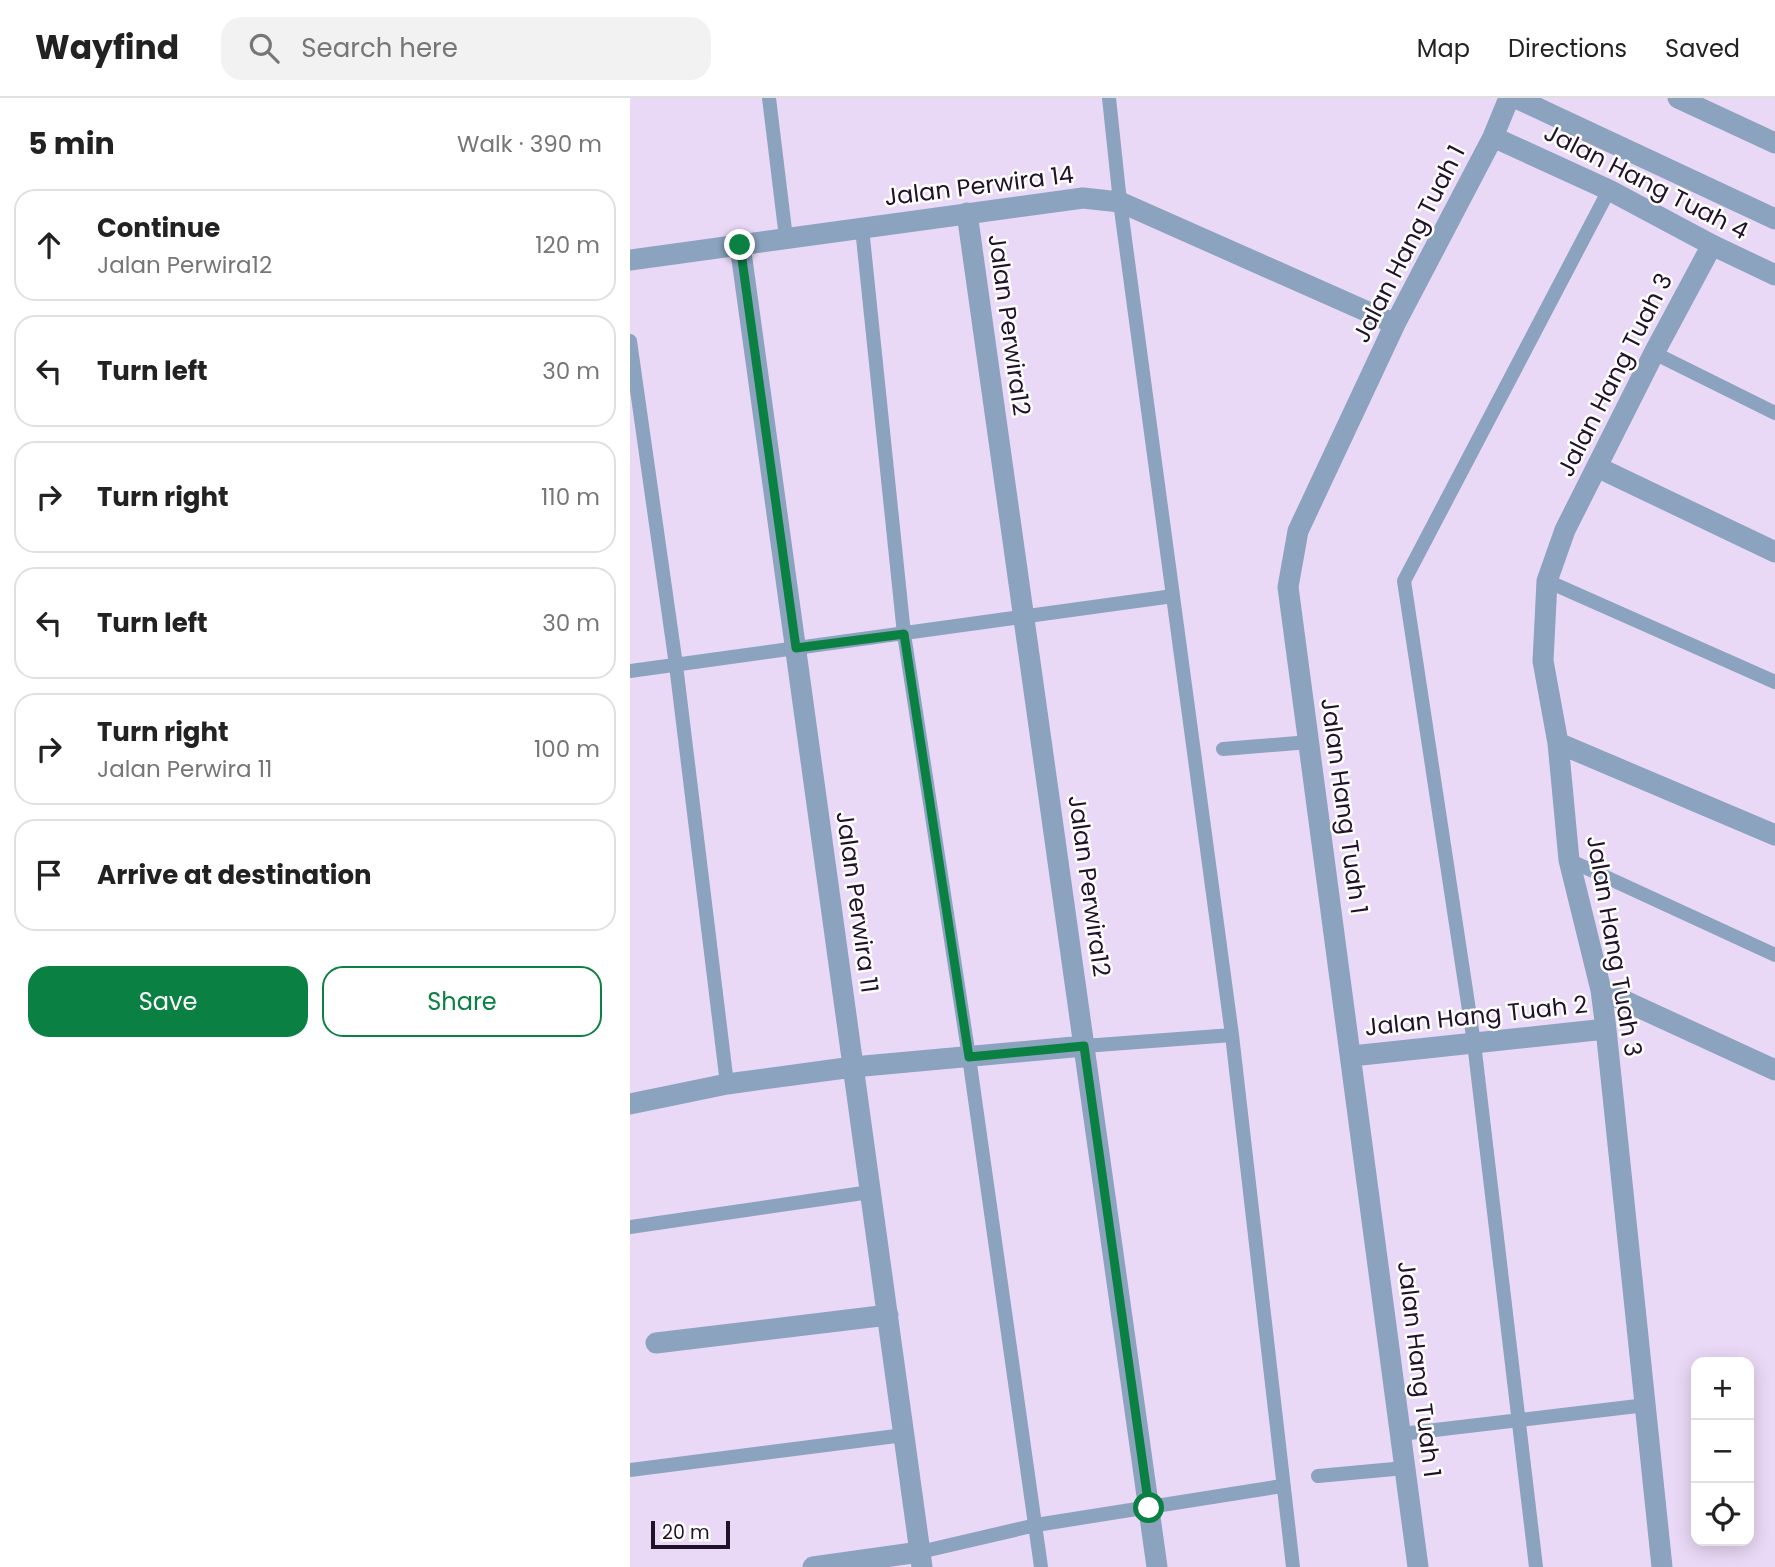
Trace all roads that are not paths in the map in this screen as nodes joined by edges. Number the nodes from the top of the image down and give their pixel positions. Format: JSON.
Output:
{"nodes":[{"id":1,"x":769,"y":98,"type":"edge"},
{"id":2,"x":1109,"y":98,"type":"edge"},
{"id":3,"x":1509,"y":98,"type":"edge"},
{"id":4,"x":1516,"y":98,"type":"edge"},
{"id":5,"x":1678,"y":98,"type":"edge"},
{"id":6,"x":1493,"y":137,"type":"junction"},
{"id":7,"x":1775,"y":142,"type":"edge"},
{"id":8,"x":1609,"y":190,"type":"junction"},
{"id":9,"x":1120,"y":202,"type":"junction"},
{"id":10,"x":967,"y":213,"type":"junction"},
{"id":11,"x":1775,"y":219,"type":"edge"},
{"id":12,"x":862,"y":228,"type":"junction"},
{"id":13,"x":786,"y":238,"type":"junction"},
{"id":14,"x":740,"y":245,"type":"junction"},
{"id":15,"x":1712,"y":246,"type":"junction"},
{"id":16,"x":630,"y":260,"type":"edge"},
{"id":17,"x":1775,"y":275,"type":"edge"},
{"id":18,"x":1395,"y":324,"type":"junction"},
{"id":19,"x":630,"y":341,"type":"edge"},
{"id":20,"x":1654,"y":353,"type":"junction"},
{"id":21,"x":1775,"y":413,"type":"edge"},
{"id":22,"x":1597,"y":467,"type":"junction"},
{"id":23,"x":1775,"y":552,"type":"edge"},
{"id":24,"x":1547,"y":581,"type":"junction"},
{"id":25,"x":1173,"y":596,"type":"junction"},
{"id":26,"x":1024,"y":617,"type":"junction"},
{"id":27,"x":904,"y":634,"type":"junction"},
{"id":28,"x":796,"y":648,"type":"junction"},
{"id":29,"x":676,"y":664,"type":"junction"},
{"id":30,"x":630,"y":671,"type":"edge"},
{"id":31,"x":1775,"y":682,"type":"edge"},
{"id":32,"x":1309,"y":742,"type":"junction"},
{"id":33,"x":1558,"y":743,"type":"junction"},
{"id":34,"x":1223,"y":749,"type":"dead end"},
{"id":35,"x":1775,"y":835,"type":"edge"},
{"id":36,"x":1569,"y":860,"type":"junction"},
{"id":37,"x":1775,"y":955,"type":"edge"},
{"id":38,"x":1601,"y":990,"type":"junction"},
{"id":39,"x":1606,"y":1029,"type":"junction"},
{"id":40,"x":1232,"y":1035,"type":"junction"},
{"id":41,"x":1474,"y":1043,"type":"junction"},
{"id":42,"x":1084,"y":1046,"type":"junction"},
{"id":43,"x":1352,"y":1056,"type":"junction"},
{"id":44,"x":969,"y":1057,"type":"junction"},
{"id":45,"x":853,"y":1067,"type":"junction"},
{"id":46,"x":1775,"y":1070,"type":"edge"},
{"id":47,"x":727,"y":1084,"type":"junction"},
{"id":48,"x":630,"y":1104,"type":"edge"},
{"id":49,"x":870,"y":1192,"type":"junction"},
{"id":50,"x":630,"y":1227,"type":"edge"},
{"id":51,"x":888,"y":1315,"type":"junction"},
{"id":52,"x":656,"y":1343,"type":"dead end"},
{"id":53,"x":1646,"y":1405,"type":"junction"},
{"id":54,"x":1518,"y":1420,"type":"junction"},
{"id":55,"x":1401,"y":1434,"type":"junction"},
{"id":56,"x":904,"y":1435,"type":"junction"},
{"id":57,"x":1405,"y":1468,"type":"junction"},
{"id":58,"x":630,"y":1470,"type":"edge"},
{"id":59,"x":1318,"y":1476,"type":"dead end"},
{"id":60,"x":1282,"y":1486,"type":"junction"},
{"id":61,"x":1149,"y":1508,"type":"junction"},
{"id":62,"x":1035,"y":1525,"type":"junction"},
{"id":63,"x":921,"y":1560,"type":"edge"},
{"id":64,"x":813,"y":1567,"type":"edge"},
{"id":65,"x":1041,"y":1567,"type":"edge"},
{"id":66,"x":1157,"y":1567,"type":"edge"},
{"id":67,"x":1293,"y":1567,"type":"edge"},
{"id":68,"x":1418,"y":1567,"type":"edge"},
{"id":69,"x":1536,"y":1567,"type":"edge"},
{"id":70,"x":1662,"y":1567,"type":"edge"}],
"edges":[{"from":1,"to":13,"type":"lane"},
{"from":2,"to":9,"type":"lane"},
{"from":3,"to":6,"type":"street","name":"Jalan Hang Tuah 1"},
{"from":4,"to":11,"type":"street"},
{"from":5,"to":7,"type":"street"},
{"from":6,"to":8,"type":"street","name":"Jalan Hang Tuah 4"},
{"from":6,"to":18,"type":"street","name":"Jalan Hang Tuah 1"},
{"from":8,"to":15,"type":"street","name":"Jalan Hang Tuah 4"},
{"from":8,"to":41,"type":"lane"},
{"from":9,"to":10,"type":"street","name":"Jalan Perwira 14"},
{"from":9,"to":18,"type":"street","name":"Jalan Perwira 14"},
{"from":9,"to":25,"type":"lane"},
{"from":10,"to":12,"type":"street","name":"Jalan Perwira 14"},
{"from":10,"to":26,"type":"street","name":"Jalan Perwira12"},
{"from":12,"to":13,"type":"street","name":"Jalan Perwira 14"},
{"from":12,"to":27,"type":"lane"},
{"from":13,"to":14,"type":"street","name":"Jalan Perwira 14"},
{"from":14,"to":16,"type":"street","name":"Jalan Perwira 14"},
{"from":14,"to":28,"type":"street","name":"Jalan Perwira 11"},
{"from":15,"to":17,"type":"street","name":"Jalan Hang Tuah 4"},
{"from":15,"to":20,"type":"street","name":"Jalan Hang Tuah 3"},
{"from":18,"to":32,"type":"street","name":"Jalan Hang Tuah 1"},
{"from":19,"to":29,"type":"lane"},
{"from":20,"to":21,"type":"lane"},
{"from":20,"to":22,"type":"street","name":"Jalan Hang Tuah 3"},
{"from":22,"to":23,"type":"street"},
{"from":22,"to":24,"type":"street","name":"Jalan Hang Tuah 3"},
{"from":24,"to":31,"type":"lane"},
{"from":24,"to":33,"type":"street","name":"Jalan Hang Tuah 3"},
{"from":25,"to":26,"type":"lane"},
{"from":25,"to":40,"type":"lane"},
{"from":26,"to":27,"type":"lane"},
{"from":26,"to":42,"type":"street","name":"Jalan Perwira12"},
{"from":27,"to":28,"type":"lane"},
{"from":27,"to":44,"type":"lane"},
{"from":28,"to":29,"type":"lane"},
{"from":28,"to":45,"type":"street","name":"Jalan Perwira 11"},
{"from":29,"to":30,"type":"lane"},
{"from":29,"to":47,"type":"lane"},
{"from":32,"to":34,"type":"lane"},
{"from":32,"to":43,"type":"street","name":"Jalan Hang Tuah 1"},
{"from":33,"to":35,"type":"street"},
{"from":33,"to":36,"type":"street","name":"Jalan Hang Tuah 3"},
{"from":36,"to":37,"type":"lane"},
{"from":36,"to":38,"type":"street","name":"Jalan Hang Tuah 3"},
{"from":38,"to":39,"type":"street","name":"Jalan Hang Tuah 3"},
{"from":38,"to":46,"type":"street"},
{"from":39,"to":41,"type":"street","name":"Jalan Hang Tuah 2"},
{"from":39,"to":53,"type":"street","name":"Jalan Hang Tuah 3"},
{"from":40,"to":42,"type":"lane"},
{"from":40,"to":60,"type":"lane"},
{"from":41,"to":43,"type":"street","name":"Jalan Hang Tuah 2"},
{"from":41,"to":54,"type":"lane"},
{"from":42,"to":44,"type":"street"},
{"from":42,"to":61,"type":"street","name":"Jalan Perwira12"},
{"from":43,"to":55,"type":"street","name":"Jalan Hang Tuah 1"},
{"from":44,"to":45,"type":"street"},
{"from":44,"to":62,"type":"lane"},
{"from":45,"to":47,"type":"street"},
{"from":45,"to":49,"type":"street","name":"Jalan Perwira 11"},
{"from":47,"to":48,"type":"street"},
{"from":49,"to":50,"type":"lane"},
{"from":49,"to":51,"type":"street","name":"Jalan Perwira 11"},
{"from":51,"to":52,"type":"street"},
{"from":51,"to":56,"type":"street","name":"Jalan Perwira 11"},
{"from":53,"to":54,"type":"lane"},
{"from":53,"to":70,"type":"street","name":"Jalan Hang Tuah 3"},
{"from":54,"to":55,"type":"lane"},
{"from":54,"to":69,"type":"lane"},
{"from":55,"to":57,"type":"street","name":"Jalan Hang Tuah 1"},
{"from":56,"to":58,"type":"lane"},
{"from":56,"to":63,"type":"street","name":"Jalan Perwira 11"},
{"from":57,"to":59,"type":"lane"},
{"from":57,"to":68,"type":"street","name":"Jalan Hang Tuah 1"},
{"from":60,"to":61,"type":"lane"},
{"from":60,"to":67,"type":"lane"},
{"from":61,"to":62,"type":"lane"},
{"from":61,"to":66,"type":"street","name":"Jalan Perwira12"},
{"from":62,"to":63,"type":"lane"},
{"from":62,"to":65,"type":"lane"},
{"from":63,"to":64,"type":"street"}]}
